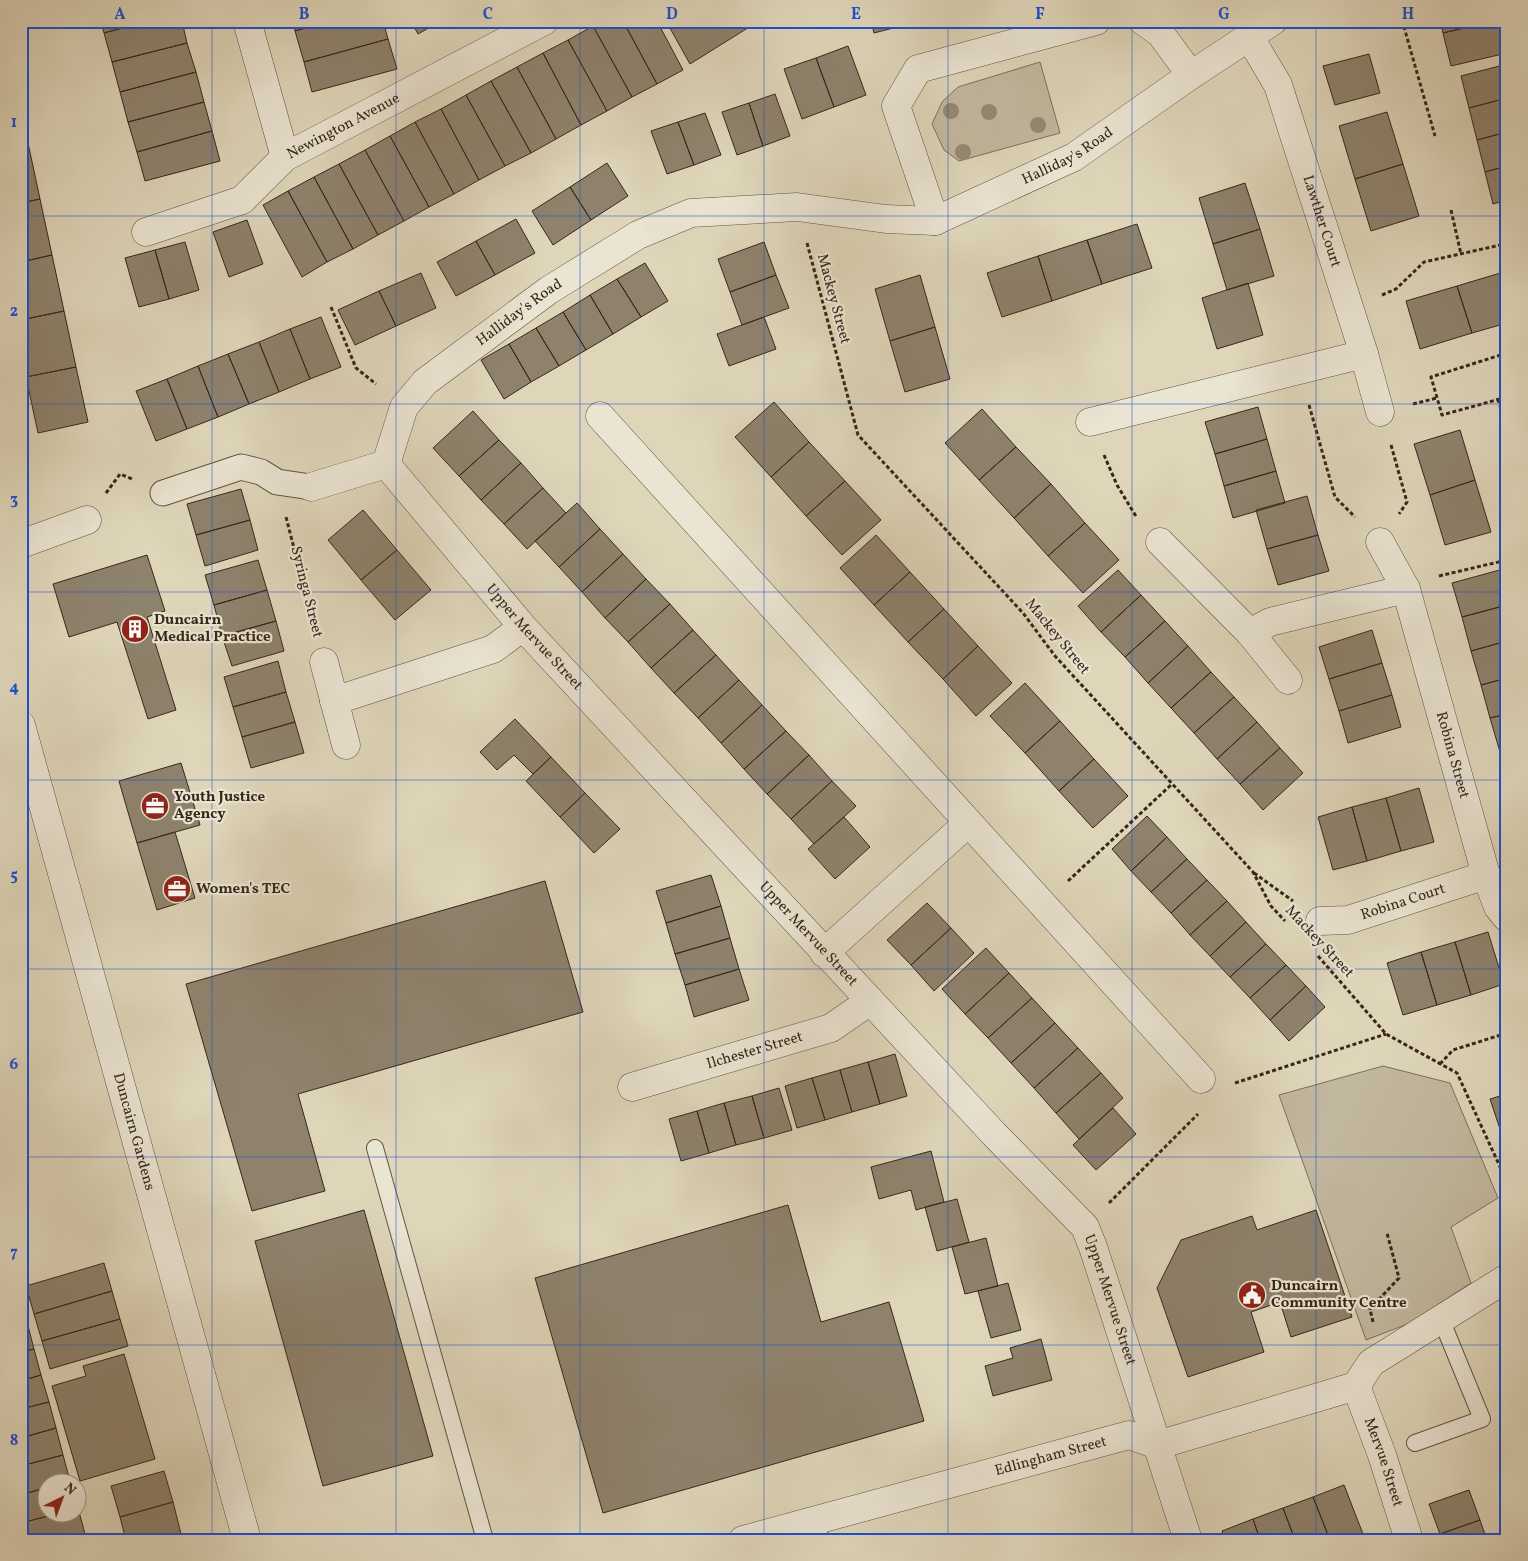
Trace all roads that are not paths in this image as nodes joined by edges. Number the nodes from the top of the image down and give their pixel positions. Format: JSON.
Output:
{"nodes":[{"id":1,"x":247,"y":21,"type":"edge"},
{"id":2,"x":544,"y":21,"type":"edge"},
{"id":3,"x":1096,"y":21,"type":"edge"},
{"id":4,"x":1143,"y":21,"type":"edge"},
{"id":5,"x":1273,"y":21,"type":"edge"},
{"id":6,"x":1249,"y":36,"type":"junction"},
{"id":7,"x":1191,"y":75,"type":"junction"},
{"id":8,"x":286,"y":157,"type":"junction"},
{"id":9,"x":935,"y":220,"type":"junction"},
{"id":10,"x":146,"y":232,"type":"dead end"},
{"id":11,"x":1364,"y":354,"type":"junction"},
{"id":12,"x":1380,"y":412,"type":"road end"},
{"id":13,"x":600,"y":416,"type":"dead end"},
{"id":14,"x":1090,"y":422,"type":"dead end"},
{"id":15,"x":386,"y":464,"type":"junction"},
{"id":16,"x":312,"y":487,"type":"joint"},
{"id":17,"x":163,"y":494,"type":"dead end"},
{"id":18,"x":87,"y":520,"type":"dead end"},
{"id":19,"x":1160,"y":542,"type":"dead end"},
{"id":20,"x":1380,"y":542,"type":"road end"},
{"id":21,"x":21,"y":544,"type":"edge"},
{"id":22,"x":1406,"y":589,"type":"junction"},
{"id":23,"x":523,"y":627,"type":"junction"},
{"id":24,"x":1250,"y":633,"type":"junction"},
{"id":25,"x":324,"y":662,"type":"road end"},
{"id":26,"x":1288,"y":680,"type":"dead end"},
{"id":27,"x":334,"y":701,"type":"junction"},
{"id":28,"x":21,"y":725,"type":"edge"},
{"id":29,"x":346,"y":745,"type":"dead end"},
{"id":30,"x":968,"y":823,"type":"junction"},
{"id":31,"x":1486,"y":875,"type":"junction"},
{"id":32,"x":1507,"y":918,"type":"edge"},
{"id":33,"x":1320,"y":921,"type":"road end"},
{"id":34,"x":824,"y":953,"type":"junction"},
{"id":35,"x":870,"y":1001,"type":"junction"},
{"id":36,"x":1214,"y":1082,"type":"road end"},
{"id":37,"x":632,"y":1087,"type":"dead end"},
{"id":38,"x":375,"y":1148,"type":"dead end"},
{"id":39,"x":1507,"y":1278,"type":"edge"},
{"id":40,"x":1441,"y":1319,"type":"junction"},
{"id":41,"x":1356,"y":1386,"type":"junction"},
{"id":42,"x":1414,"y":1443,"type":"dead end"},
{"id":43,"x":1158,"y":1445,"type":"junction"},
{"id":44,"x":818,"y":1529,"type":"edge"},
{"id":45,"x":247,"y":1540,"type":"edge"},
{"id":46,"x":485,"y":1540,"type":"edge"},
{"id":47,"x":743,"y":1540,"type":"edge"},
{"id":48,"x":1188,"y":1540,"type":"edge"},
{"id":49,"x":1409,"y":1540,"type":"edge"}],
"edges":[{"from":1,"to":8,"type":"street"},
{"from":2,"to":8,"type":"street","name":"Newington Avenue"},
{"from":3,"to":9,"type":"street"},
{"from":4,"to":7,"type":"street"},
{"from":5,"to":6,"type":"street","name":"Halliday's Road"},
{"from":6,"to":7,"type":"street","name":"Halliday's Road"},
{"from":6,"to":11,"type":"street","name":"Lawther Court"},
{"from":7,"to":9,"type":"street","name":"Halliday's Road"},
{"from":8,"to":10,"type":"street","name":"Newington Avenue"},
{"from":9,"to":15,"type":"street","name":"Halliday's Road"},
{"from":11,"to":12,"type":"street","name":"Lawther Court"},
{"from":11,"to":14,"type":"street"},
{"from":13,"to":30,"type":"street"},
{"from":15,"to":16,"type":"street"},
{"from":15,"to":23,"type":"street","name":"Upper Mervue Street"},
{"from":16,"to":17,"type":"street"},
{"from":18,"to":21,"type":"street"},
{"from":19,"to":24,"type":"street"},
{"from":20,"to":22,"type":"street","name":"Robina Street"},
{"from":22,"to":24,"type":"street"},
{"from":22,"to":31,"type":"street","name":"Robina Street"},
{"from":23,"to":27,"type":"street"},
{"from":23,"to":34,"type":"street","name":"Upper Mervue Street"},
{"from":24,"to":26,"type":"street"},
{"from":25,"to":27,"type":"street"},
{"from":27,"to":29,"type":"street"},
{"from":28,"to":45,"type":"street","name":"Duncairn Gardens"},
{"from":30,"to":34,"type":"street"},
{"from":30,"to":36,"type":"street"},
{"from":31,"to":32,"type":"street","name":"Robina Street"},
{"from":31,"to":33,"type":"street","name":"Robina Court"},
{"from":34,"to":35,"type":"street","name":"Upper Mervue Street"},
{"from":35,"to":37,"type":"street","name":"Ilchester Street"},
{"from":35,"to":43,"type":"street","name":"Upper Mervue Street"},
{"from":38,"to":46,"type":"lane"},
{"from":39,"to":40,"type":"street"},
{"from":40,"to":41,"type":"street"},
{"from":40,"to":42,"type":"lane"},
{"from":41,"to":43,"type":"street"},
{"from":41,"to":49,"type":"street","name":"Mervue Street"},
{"from":43,"to":44,"type":"street","name":"Edlingham Street"},
{"from":43,"to":48,"type":"street","name":"Upper Mervue Street"},
{"from":44,"to":47,"type":"street","name":"Edlingham Street"}]}
